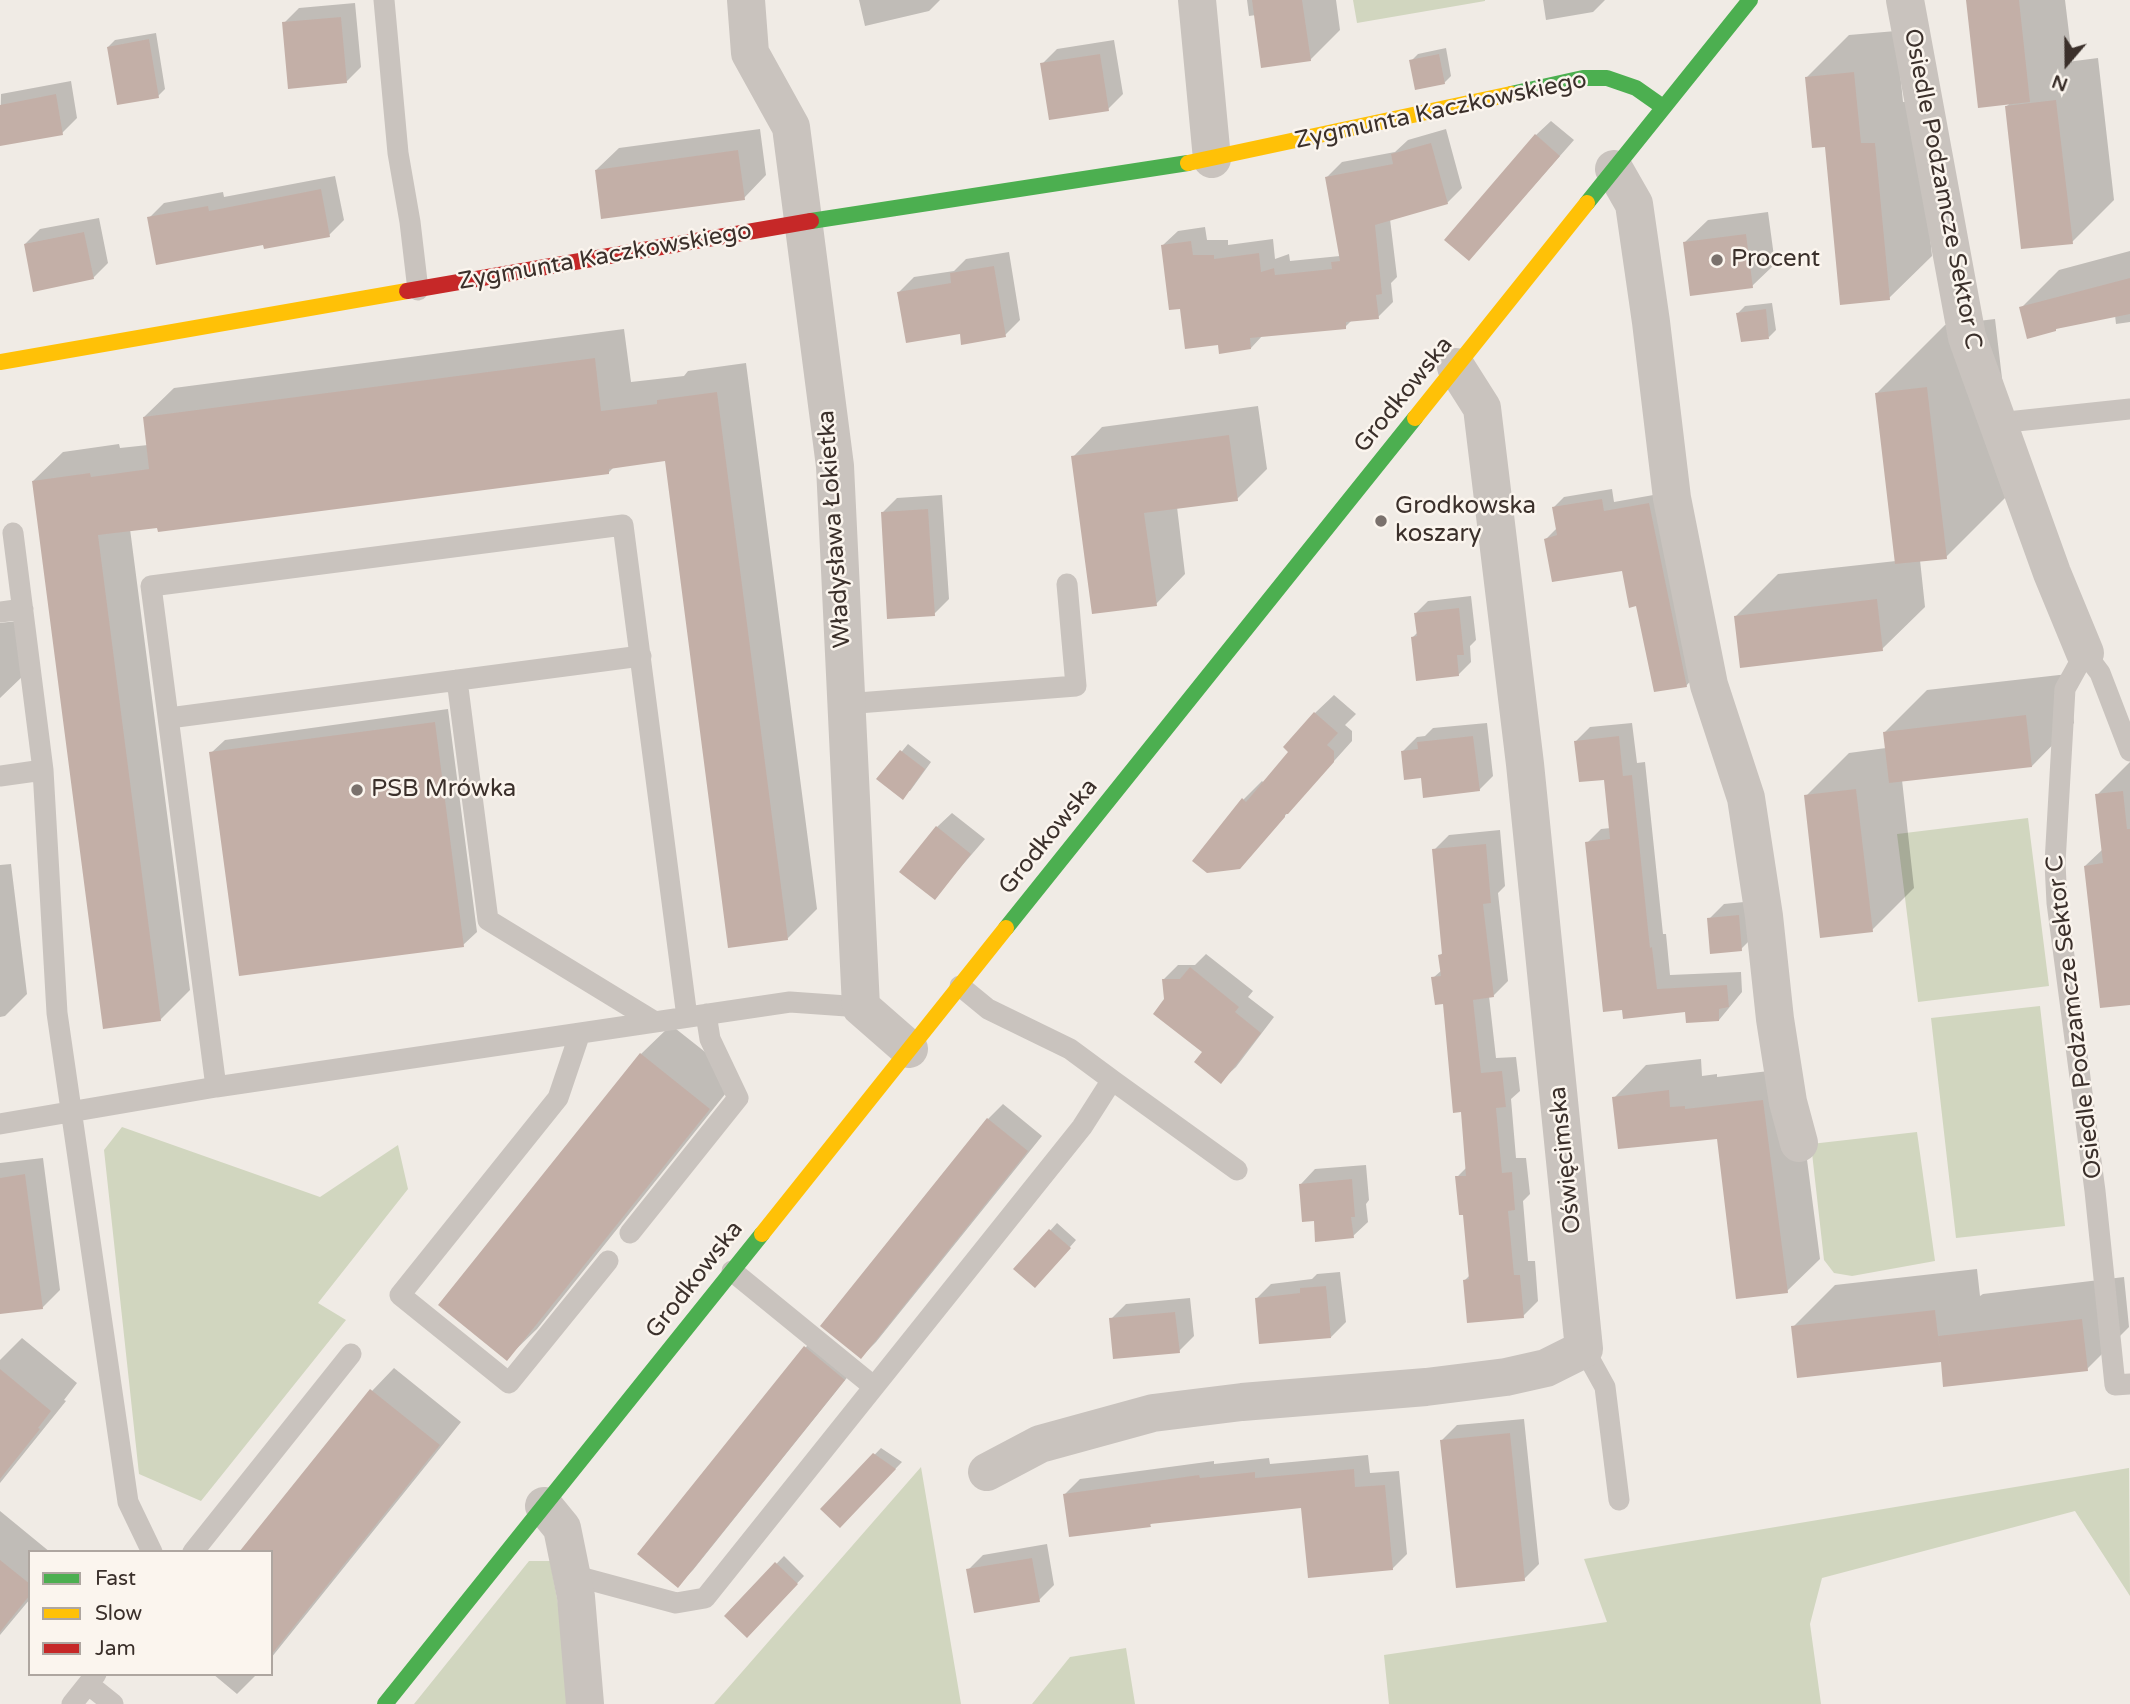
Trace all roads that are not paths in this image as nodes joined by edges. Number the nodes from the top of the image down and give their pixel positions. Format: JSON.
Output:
{"nodes":[{"id":1,"x":384,"y":0,"type":"edge"},
{"id":2,"x":746,"y":0,"type":"edge"},
{"id":3,"x":1197,"y":0,"type":"edge"},
{"id":4,"x":1750,"y":0,"type":"edge"},
{"id":5,"x":1905,"y":0,"type":"edge"},
{"id":6,"x":1664,"y":107,"type":"junction"},
{"id":7,"x":1212,"y":159,"type":"junction"},
{"id":8,"x":1614,"y":169,"type":"junction"},
{"id":9,"x":804,"y":222,"type":"junction"},
{"id":10,"x":418,"y":290,"type":"junction"},
{"id":11,"x":0,"y":362,"type":"edge"},
{"id":12,"x":1455,"y":366,"type":"junction"},
{"id":13,"x":2130,"y":409,"type":"edge"},
{"id":14,"x":1998,"y":424,"type":"junction"},
{"id":15,"x":13,"y":533,"type":"dead end"},
{"id":16,"x":1067,"y":584,"type":"dead end"},
{"id":17,"x":23,"y":609,"type":"junction"},
{"id":18,"x":0,"y":612,"type":"edge"},
{"id":19,"x":2085,"y":653,"type":"junction"},
{"id":20,"x":640,"y":656,"type":"junction"},
{"id":21,"x":457,"y":680,"type":"junction"},
{"id":22,"x":845,"y":704,"type":"junction"},
{"id":23,"x":169,"y":718,"type":"junction"},
{"id":24,"x":2130,"y":751,"type":"edge"},
{"id":25,"x":43,"y":771,"type":"junction"},
{"id":26,"x":0,"y":776,"type":"edge"},
{"id":27,"x":960,"y":986,"type":"junction"},
{"id":28,"x":861,"y":1007,"type":"junction"},
{"id":29,"x":697,"y":1016,"type":"junction"},
{"id":30,"x":655,"y":1022,"type":"junction"},
{"id":31,"x":580,"y":1033,"type":"junction"},
{"id":32,"x":909,"y":1049,"type":"junction"},
{"id":33,"x":1112,"y":1080,"type":"junction"},
{"id":34,"x":216,"y":1087,"type":"junction"},
{"id":35,"x":72,"y":1113,"type":"junction"},
{"id":36,"x":0,"y":1124,"type":"edge"},
{"id":37,"x":1799,"y":1143,"type":"dead end"},
{"id":38,"x":1237,"y":1170,"type":"dead end"},
{"id":39,"x":630,"y":1233,"type":"dead end"},
{"id":40,"x":608,"y":1261,"type":"dead end"},
{"id":41,"x":732,"y":1271,"type":"junction"},
{"id":42,"x":1584,"y":1349,"type":"junction"},
{"id":43,"x":351,"y":1354,"type":"dead end"},
{"id":44,"x":2122,"y":1384,"type":"edge"},
{"id":45,"x":873,"y":1386,"type":"junction"},
{"id":46,"x":987,"y":1472,"type":"dead end"},
{"id":47,"x":1619,"y":1500,"type":"dead end"},
{"id":48,"x":544,"y":1506,"type":"junction"},
{"id":49,"x":151,"y":1550,"type":"edge"},
{"id":50,"x":195,"y":1550,"type":"edge"},
{"id":51,"x":572,"y":1575,"type":"junction"},
{"id":52,"x":92,"y":1679,"type":"edge"},
{"id":53,"x":72,"y":1704,"type":"edge"},
{"id":54,"x":113,"y":1704,"type":"edge"},
{"id":55,"x":385,"y":1704,"type":"edge"},
{"id":56,"x":585,"y":1704,"type":"edge"}],
"edges":[{"from":1,"to":10,"type":"lane"},
{"from":2,"to":9,"type":"street","name":"Władysława Łokietka"},
{"from":3,"to":7,"type":"street"},
{"from":4,"to":6,"type":"main road","name":"Grodkowska"},
{"from":5,"to":14,"type":"street","name":"Osiedle Podzamcze Sektor C"},
{"from":6,"to":7,"type":"main road","name":"Zygmunta Kaczkowskiego"},
{"from":6,"to":8,"type":"main road","name":"Grodkowska"},
{"from":7,"to":9,"type":"main road","name":"Zygmunta Kaczkowskiego"},
{"from":8,"to":12,"type":"main road","name":"Grodkowska"},
{"from":8,"to":37,"type":"street"},
{"from":9,"to":10,"type":"main road","name":"Zygmunta Kaczkowskiego"},
{"from":9,"to":22,"type":"street","name":"Władysława Łokietka"},
{"from":10,"to":11,"type":"main road","name":"Zygmunta Kaczkowskiego"},
{"from":12,"to":27,"type":"main road","name":"Grodkowska"},
{"from":12,"to":42,"type":"street","name":"Oświęcimska"},
{"from":13,"to":14,"type":"lane"},
{"from":14,"to":19,"type":"street","name":"Osiedle Podzamcze Sektor C"},
{"from":15,"to":17,"type":"lane"},
{"from":16,"to":22,"type":"lane"},
{"from":17,"to":18,"type":"lane"},
{"from":17,"to":25,"type":"lane"},
{"from":19,"to":24,"type":"lane","name":"Osiedle Podzamcze Sektor C"},
{"from":19,"to":44,"type":"lane","name":"Osiedle Podzamcze Sektor C"},
{"from":20,"to":21,"type":"lane"},
{"from":20,"to":23,"type":"lane"},
{"from":20,"to":29,"type":"lane"},
{"from":21,"to":23,"type":"lane"},
{"from":21,"to":30,"type":"lane"},
{"from":22,"to":28,"type":"street","name":"Władysława Łokietka"},
{"from":23,"to":34,"type":"lane"},
{"from":25,"to":26,"type":"lane"},
{"from":25,"to":35,"type":"lane"},
{"from":27,"to":32,"type":"main road","name":"Grodkowska"},
{"from":27,"to":33,"type":"lane"},
{"from":28,"to":29,"type":"lane"},
{"from":28,"to":32,"type":"street"},
{"from":29,"to":30,"type":"lane"},
{"from":29,"to":39,"type":"lane"},
{"from":30,"to":31,"type":"lane"},
{"from":31,"to":34,"type":"lane"},
{"from":31,"to":40,"type":"lane"},
{"from":32,"to":41,"type":"main road","name":"Grodkowska"},
{"from":33,"to":38,"type":"lane"},
{"from":33,"to":45,"type":"lane"},
{"from":34,"to":35,"type":"lane"},
{"from":35,"to":36,"type":"lane"},
{"from":35,"to":49,"type":"lane"},
{"from":41,"to":45,"type":"lane"},
{"from":41,"to":48,"type":"main road","name":"Grodkowska"},
{"from":42,"to":46,"type":"street"},
{"from":42,"to":47,"type":"lane"},
{"from":43,"to":50,"type":"lane"},
{"from":45,"to":51,"type":"lane"},
{"from":48,"to":51,"type":"street"},
{"from":48,"to":55,"type":"main road","name":"Grodkowska"},
{"from":51,"to":56,"type":"street"},
{"from":52,"to":53,"type":"lane"},
{"from":52,"to":54,"type":"lane"}]}
